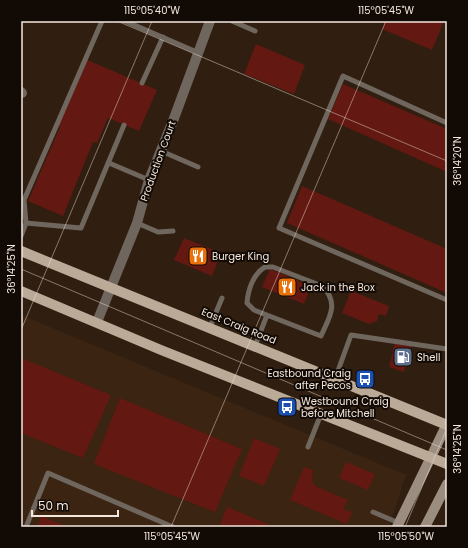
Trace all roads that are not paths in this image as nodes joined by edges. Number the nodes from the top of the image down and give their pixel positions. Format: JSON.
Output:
{"nodes":[{"id":1,"x":102,"y":21,"type":"edge"},
{"id":2,"x":125,"y":21,"type":"edge"},
{"id":3,"x":210,"y":21,"type":"edge"},
{"id":4,"x":232,"y":21,"type":"edge"},
{"id":5,"x":255,"y":31,"type":"dead end"},
{"id":6,"x":162,"y":37,"type":"junction"},
{"id":7,"x":199,"y":53,"type":"junction"},
{"id":8,"x":142,"y":83,"type":"dead end"},
{"id":9,"x":447,"y":123,"type":"edge"},
{"id":10,"x":124,"y":125,"type":"dead end"},
{"id":11,"x":161,"y":151,"type":"junction"},
{"id":12,"x":109,"y":163,"type":"junction"},
{"id":13,"x":198,"y":166,"type":"dead end"},
{"id":14,"x":149,"y":180,"type":"junction"},
{"id":15,"x":137,"y":223,"type":"junction"},
{"id":16,"x":26,"y":224,"type":"junction"},
{"id":17,"x":173,"y":231,"type":"dead end"},
{"id":18,"x":21,"y":236,"type":"edge"},
{"id":19,"x":21,"y":252,"type":"edge"},
{"id":20,"x":110,"y":288,"type":"junction"},
{"id":21,"x":21,"y":291,"type":"edge"},
{"id":22,"x":222,"y":298,"type":"dead end"},
{"id":23,"x":447,"y":300,"type":"edge"},
{"id":24,"x":267,"y":315,"type":"junction"},
{"id":25,"x":96,"y":322,"type":"junction"},
{"id":26,"x":210,"y":328,"type":"junction"},
{"id":27,"x":255,"y":346,"type":"junction"},
{"id":28,"x":447,"y":349,"type":"edge"},
{"id":29,"x":335,"y":379,"type":"junction"},
{"id":30,"x":321,"y":414,"type":"junction"},
{"id":31,"x":447,"y":424,"type":"edge"},
{"id":32,"x":308,"y":447,"type":"dead end"},
{"id":33,"x":431,"y":457,"type":"junction"},
{"id":34,"x":447,"y":464,"type":"edge"},
{"id":35,"x":447,"y":484,"type":"edge"},
{"id":36,"x":372,"y":512,"type":"dead end"},
{"id":37,"x":398,"y":525,"type":"edge"},
{"id":38,"x":26,"y":527,"type":"edge"},
{"id":39,"x":173,"y":527,"type":"edge"},
{"id":40,"x":425,"y":527,"type":"edge"}],
"edges":[{"from":1,"to":16,"type":"lane"},
{"from":2,"to":6,"type":"lane"},
{"from":3,"to":7,"type":"street","name":"Production Court"},
{"from":4,"to":5,"type":"lane"},
{"from":6,"to":7,"type":"lane"},
{"from":6,"to":8,"type":"lane"},
{"from":7,"to":11,"type":"street","name":"Production Court"},
{"from":9,"to":23,"type":"lane"},
{"from":10,"to":12,"type":"lane"},
{"from":11,"to":13,"type":"lane"},
{"from":11,"to":14,"type":"street","name":"Production Court"},
{"from":12,"to":14,"type":"lane"},
{"from":12,"to":16,"type":"lane"},
{"from":14,"to":15,"type":"street","name":"Production Court"},
{"from":15,"to":17,"type":"lane"},
{"from":15,"to":20,"type":"street","name":"Production Court"},
{"from":16,"to":18,"type":"lane"},
{"from":19,"to":20,"type":"main road","name":"East Craig Road"},
{"from":20,"to":25,"type":"street","name":"Production Court"},
{"from":20,"to":26,"type":"main road","name":"East Craig Road"},
{"from":21,"to":25,"type":"main road"},
{"from":22,"to":26,"type":"lane"},
{"from":24,"to":24,"type":"lane"},
{"from":24,"to":27,"type":"lane"},
{"from":25,"to":30,"type":"main road"},
{"from":26,"to":27,"type":"main road","name":"East Craig Road"},
{"from":27,"to":29,"type":"main road","name":"East Craig Road"},
{"from":28,"to":29,"type":"lane"},
{"from":29,"to":31,"type":"main road","name":"East Craig Road"},
{"from":30,"to":32,"type":"lane"},
{"from":30,"to":33,"type":"main road"},
{"from":31,"to":33,"type":"street"},
{"from":33,"to":34,"type":"main road"},
{"from":33,"to":37,"type":"street"},
{"from":35,"to":40,"type":"street"},
{"from":36,"to":37,"type":"lane"},
{"from":38,"to":39,"type":"lane"}]}
